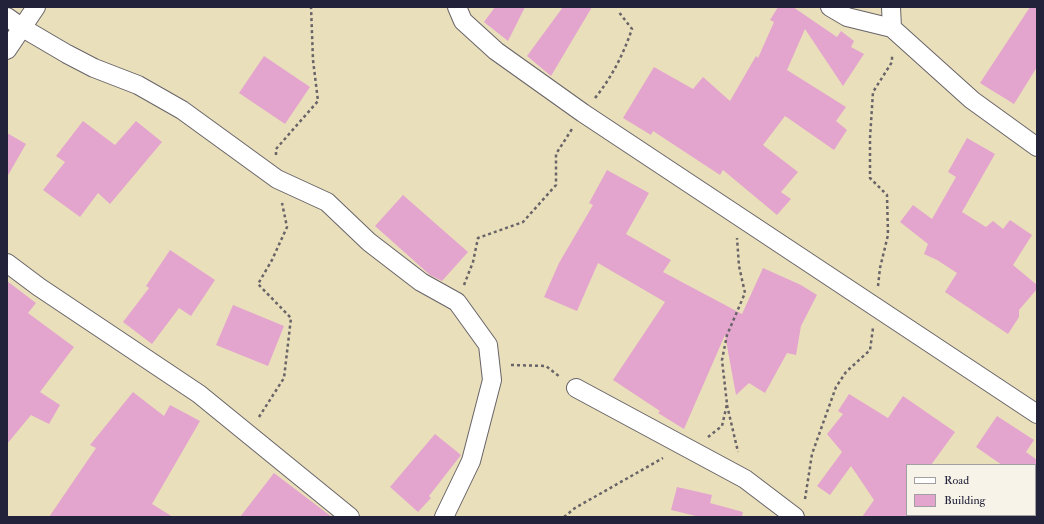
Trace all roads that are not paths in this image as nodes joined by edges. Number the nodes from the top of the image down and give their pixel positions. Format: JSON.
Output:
{"nodes":[{"id":1,"x":36,"y":7,"type":"edge"},
{"id":2,"x":457,"y":7,"type":"edge"},
{"id":3,"x":830,"y":7,"type":"edge"},
{"id":4,"x":891,"y":7,"type":"edge"},
{"id":5,"x":14,"y":22,"type":"edge"},
{"id":6,"x":892,"y":28,"type":"junction"},
{"id":7,"x":7,"y":50,"type":"edge"},
{"id":8,"x":1037,"y":147,"type":"edge"},
{"id":9,"x":7,"y":263,"type":"edge"},
{"id":10,"x":576,"y":388,"type":"road end"},
{"id":11,"x":1037,"y":414,"type":"edge"},
{"id":12,"x":350,"y":517,"type":"edge"},
{"id":13,"x":444,"y":517,"type":"edge"},
{"id":14,"x":795,"y":517,"type":"edge"}],
"edges":[{"from":1,"to":5,"type":"street"},
{"from":2,"to":11,"type":"street"},
{"from":3,"to":6,"type":"street"},
{"from":4,"to":6,"type":"street"},
{"from":5,"to":7,"type":"street"},
{"from":5,"to":13,"type":"street"},
{"from":6,"to":8,"type":"street"},
{"from":9,"to":12,"type":"street"},
{"from":10,"to":14,"type":"street"}]}
